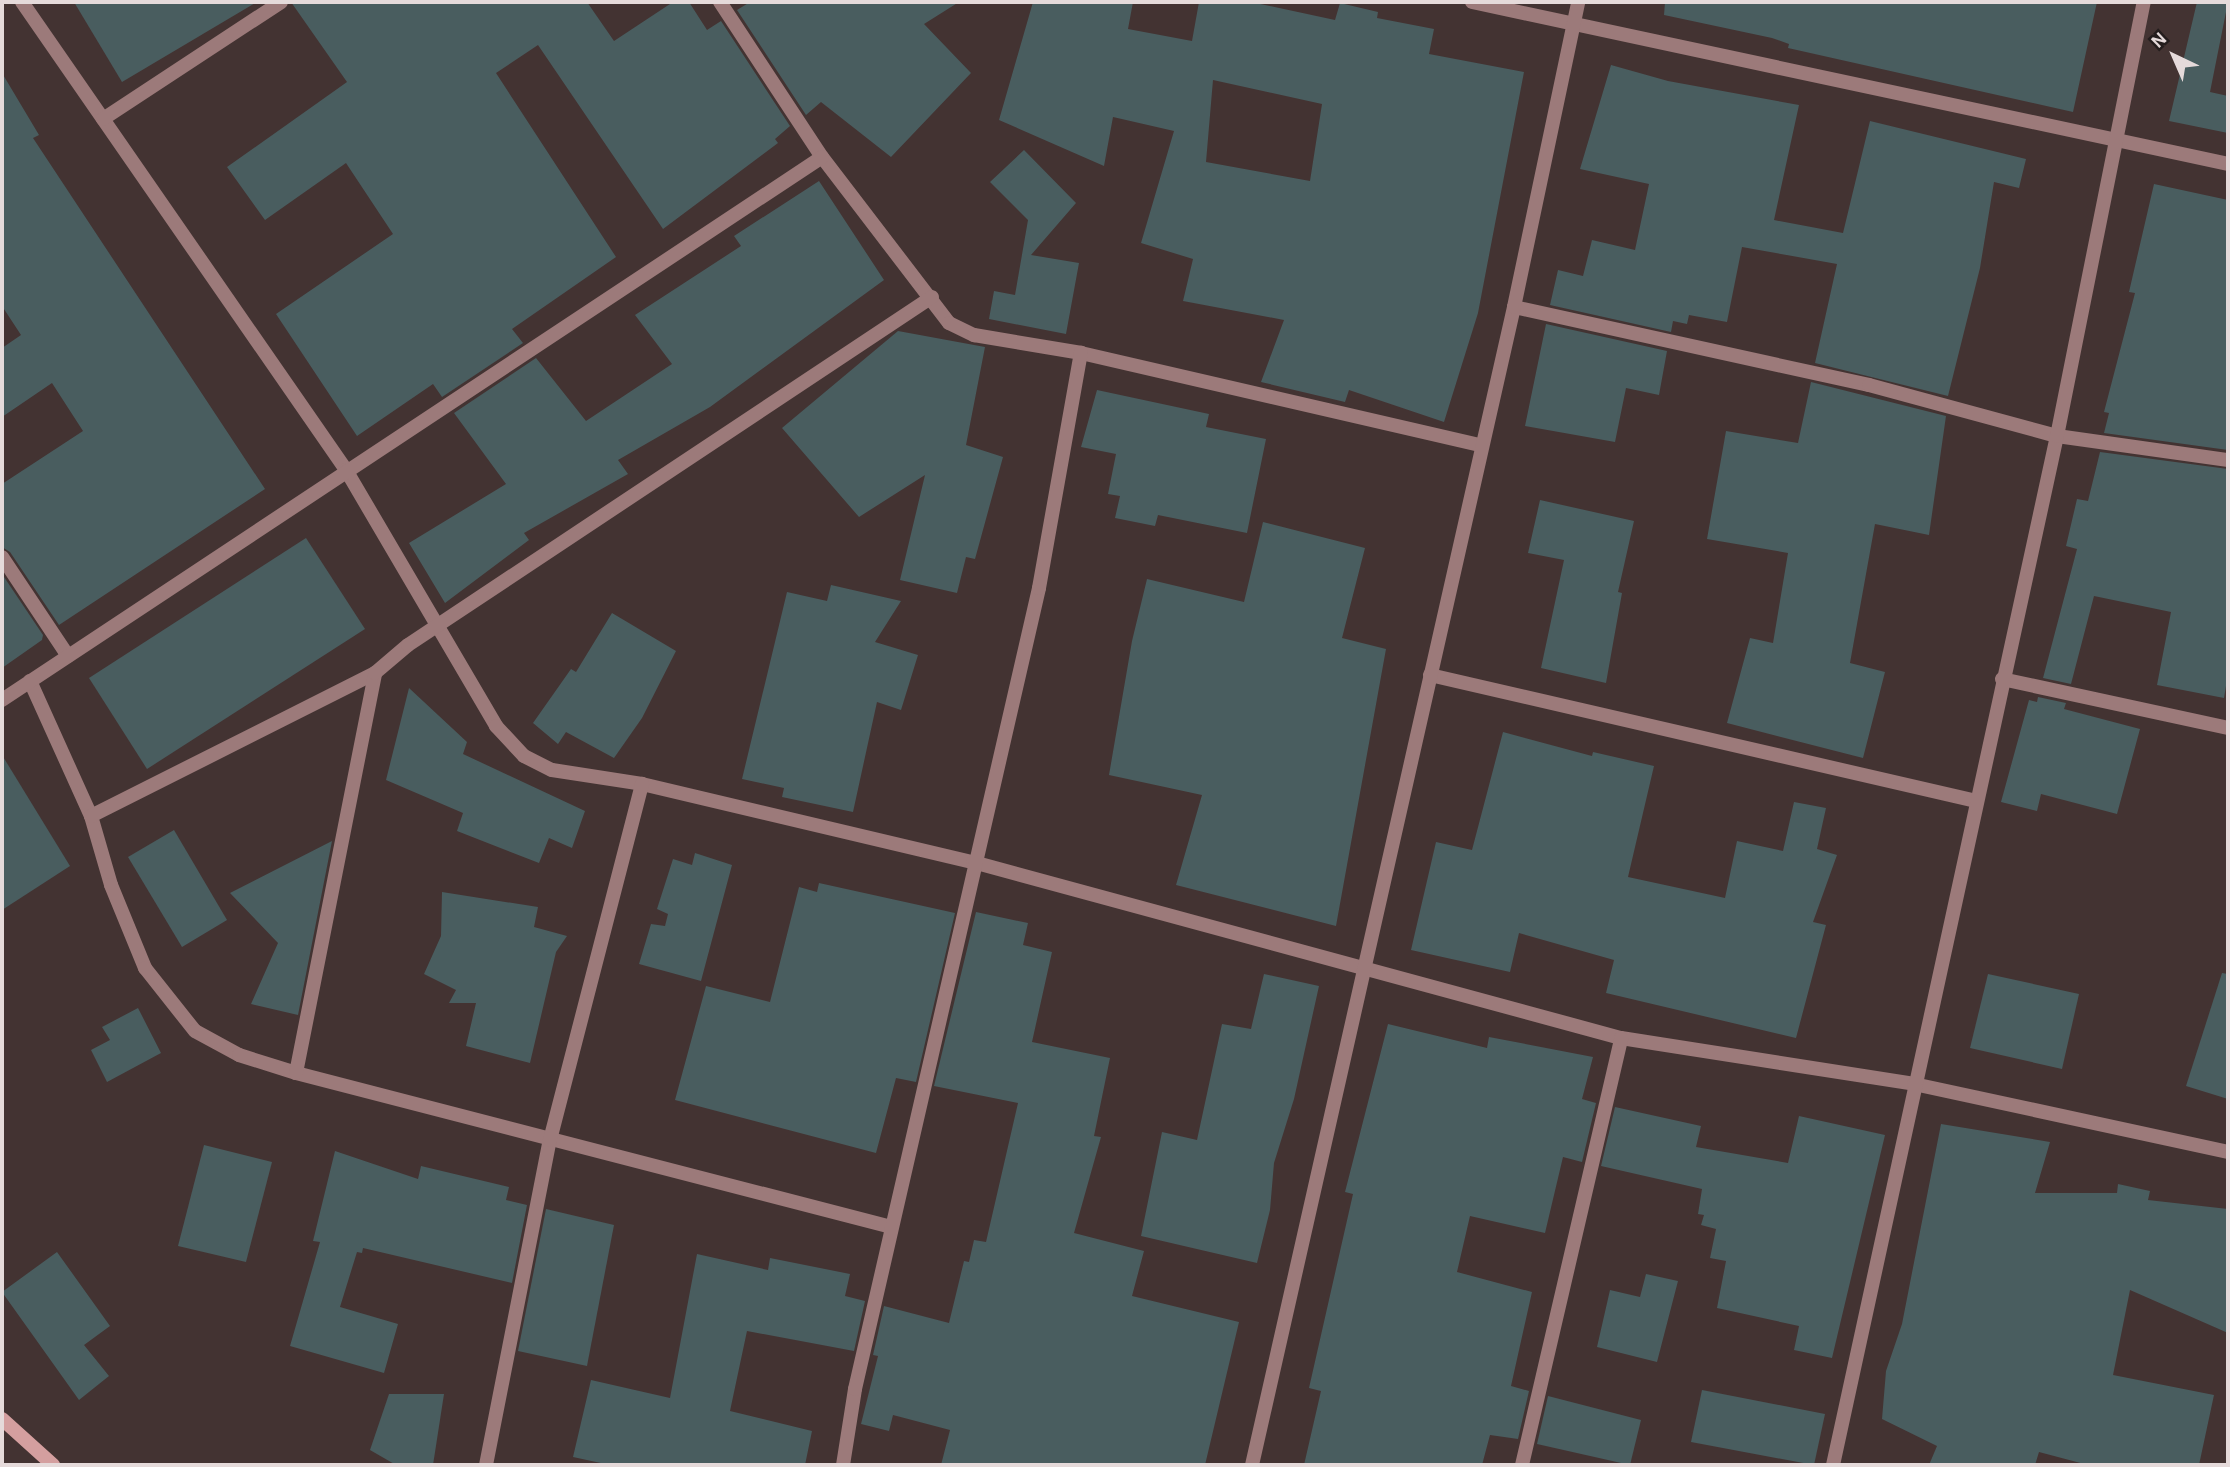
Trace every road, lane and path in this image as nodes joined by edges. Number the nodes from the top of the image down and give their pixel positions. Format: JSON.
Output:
{"nodes":[{"id":1,"x":22,"y":2,"type":"edge"},
{"id":2,"x":281,"y":2,"type":"edge"},
{"id":3,"x":720,"y":2,"type":"edge"},
{"id":4,"x":1472,"y":2,"type":"edge"},
{"id":5,"x":1578,"y":2,"type":"edge"},
{"id":6,"x":2144,"y":2,"type":"edge"},
{"id":7,"x":1573,"y":22,"type":"junction"},
{"id":8,"x":103,"y":119,"type":"junction"},
{"id":9,"x":2116,"y":141,"type":"junction"},
{"id":10,"x":822,"y":157,"type":"junction"},
{"id":11,"x":2228,"y":164,"type":"edge"},
{"id":12,"x":932,"y":298,"type":"junction"},
{"id":13,"x":1514,"y":307,"type":"junction"},
{"id":14,"x":1081,"y":353,"type":"junction"},
{"id":15,"x":2057,"y":436,"type":"junction"},
{"id":16,"x":1480,"y":445,"type":"junction"},
{"id":17,"x":2228,"y":460,"type":"edge"},
{"id":18,"x":346,"y":470,"type":"junction"},
{"id":19,"x":2,"y":557,"type":"edge"},
{"id":20,"x":439,"y":629,"type":"junction"},
{"id":21,"x":68,"y":656,"type":"junction"},
{"id":22,"x":375,"y":673,"type":"junction"},
{"id":23,"x":1430,"y":675,"type":"junction"},
{"id":24,"x":2002,"y":679,"type":"junction"},
{"id":25,"x":30,"y":681,"type":"junction"},
{"id":26,"x":2,"y":700,"type":"edge"},
{"id":27,"x":2228,"y":728,"type":"edge"},
{"id":28,"x":642,"y":784,"type":"junction"},
{"id":29,"x":1976,"y":801,"type":"junction"},
{"id":30,"x":91,"y":816,"type":"junction"},
{"id":31,"x":973,"y":862,"type":"junction"},
{"id":32,"x":1366,"y":967,"type":"junction"},
{"id":33,"x":1621,"y":1038,"type":"junction"},
{"id":34,"x":296,"y":1073,"type":"junction"},
{"id":35,"x":1914,"y":1084,"type":"junction"},
{"id":36,"x":551,"y":1140,"type":"junction"},
{"id":37,"x":2228,"y":1152,"type":"edge"},
{"id":38,"x":891,"y":1227,"type":"junction"},
{"id":39,"x":2,"y":1419,"type":"edge"},
{"id":40,"x":53,"y":1465,"type":"edge"},
{"id":41,"x":486,"y":1465,"type":"edge"},
{"id":42,"x":843,"y":1465,"type":"edge"},
{"id":43,"x":1252,"y":1465,"type":"edge"},
{"id":44,"x":1521,"y":1465,"type":"edge"},
{"id":45,"x":1833,"y":1465,"type":"edge"}],
"edges":[{"from":1,"to":8,"type":"street"},
{"from":2,"to":8,"type":"street"},
{"from":3,"to":10,"type":"street"},
{"from":4,"to":7,"type":"street"},
{"from":5,"to":7,"type":"street"},
{"from":6,"to":9,"type":"street"},
{"from":7,"to":9,"type":"street"},
{"from":7,"to":13,"type":"street"},
{"from":8,"to":18,"type":"street"},
{"from":9,"to":11,"type":"street"},
{"from":9,"to":15,"type":"street"},
{"from":10,"to":12,"type":"street"},
{"from":10,"to":18,"type":"street"},
{"from":12,"to":14,"type":"street"},
{"from":12,"to":20,"type":"street"},
{"from":13,"to":15,"type":"street"},
{"from":13,"to":16,"type":"street"},
{"from":14,"to":16,"type":"street"},
{"from":14,"to":31,"type":"street"},
{"from":15,"to":17,"type":"street"},
{"from":15,"to":24,"type":"street"},
{"from":16,"to":23,"type":"street"},
{"from":18,"to":20,"type":"street"},
{"from":18,"to":21,"type":"street"},
{"from":19,"to":21,"type":"street"},
{"from":20,"to":22,"type":"street"},
{"from":20,"to":28,"type":"street"},
{"from":21,"to":25,"type":"street"},
{"from":22,"to":30,"type":"street"},
{"from":22,"to":34,"type":"street"},
{"from":23,"to":29,"type":"street"},
{"from":23,"to":32,"type":"street"},
{"from":24,"to":27,"type":"street"},
{"from":24,"to":29,"type":"street"},
{"from":25,"to":26,"type":"street"},
{"from":25,"to":30,"type":"street"},
{"from":28,"to":31,"type":"street"},
{"from":28,"to":36,"type":"street"},
{"from":29,"to":35,"type":"street"},
{"from":30,"to":34,"type":"street"},
{"from":31,"to":32,"type":"street"},
{"from":31,"to":38,"type":"street"},
{"from":32,"to":33,"type":"street"},
{"from":32,"to":43,"type":"street"},
{"from":33,"to":35,"type":"street"},
{"from":33,"to":44,"type":"street"},
{"from":34,"to":36,"type":"street"},
{"from":35,"to":37,"type":"street"},
{"from":35,"to":45,"type":"street"},
{"from":36,"to":38,"type":"street"},
{"from":36,"to":41,"type":"street"},
{"from":38,"to":42,"type":"street"},
{"from":39,"to":40,"type":"street"}]}
